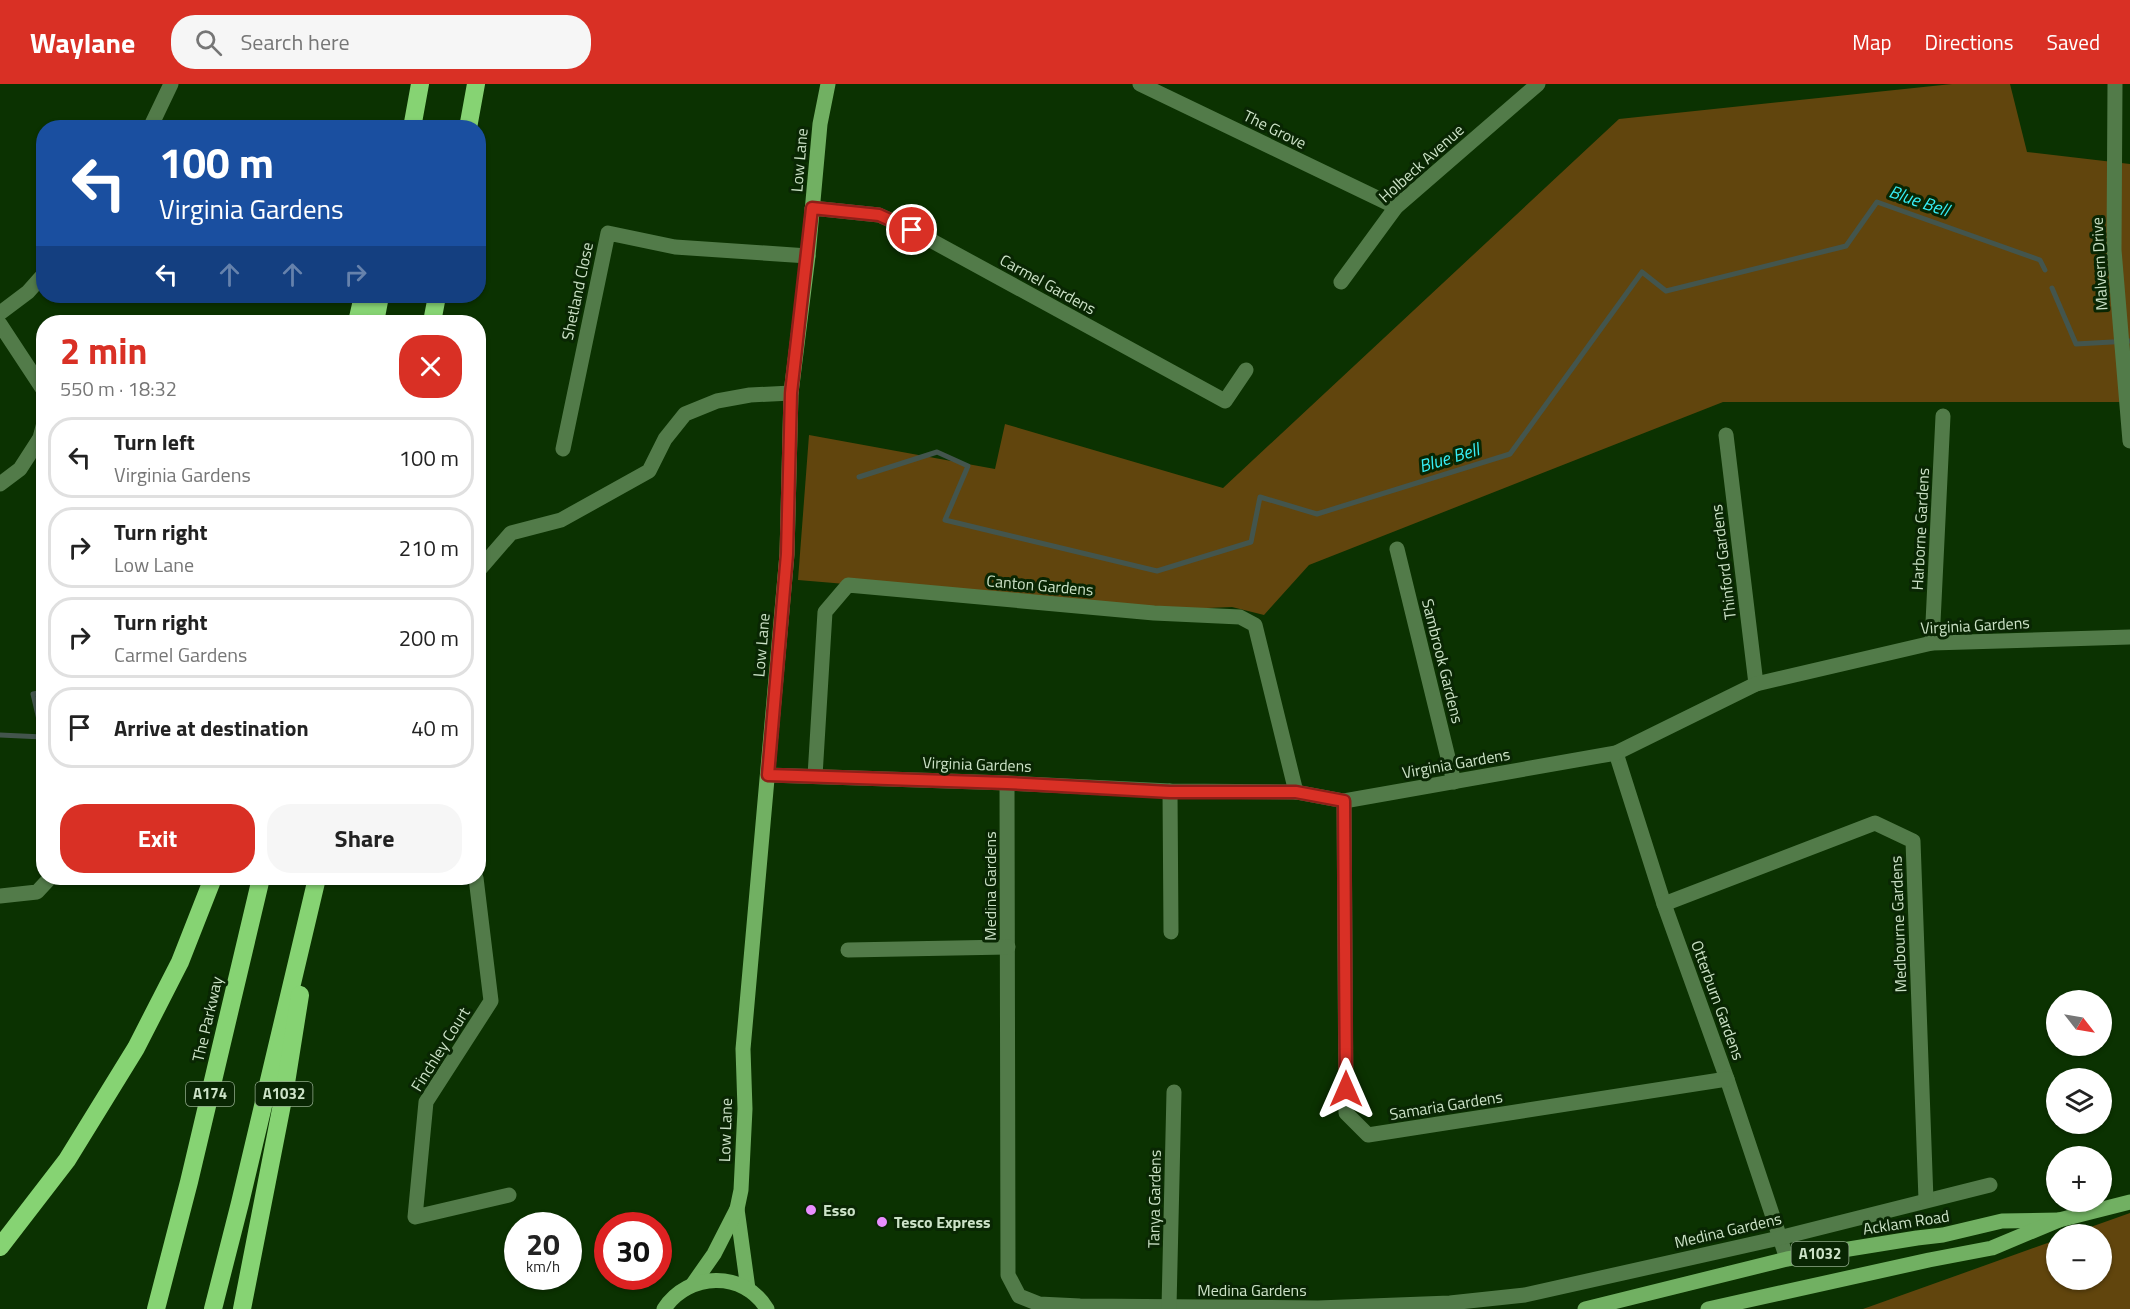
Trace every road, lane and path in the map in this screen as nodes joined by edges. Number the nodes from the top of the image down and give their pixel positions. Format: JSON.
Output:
{"nodes":[{"id":1,"x":171,"y":84,"type":"edge"},
{"id":2,"x":476,"y":84,"type":"edge"},
{"id":3,"x":828,"y":84,"type":"edge"},
{"id":4,"x":1140,"y":84,"type":"edge"},
{"id":5,"x":1538,"y":84,"type":"edge"},
{"id":6,"x":2115,"y":84,"type":"edge"},
{"id":7,"x":419,"y":87,"type":"edge"},
{"id":8,"x":154,"y":120,"type":"edge"},
{"id":9,"x":412,"y":120,"type":"edge"},
{"id":10,"x":469,"y":120,"type":"edge"},
{"id":11,"x":1396,"y":207,"type":"junction"},
{"id":12,"x":812,"y":208,"type":"junction"},
{"id":13,"x":808,"y":256,"type":"junction"},
{"id":14,"x":1341,"y":282,"type":"dead end"},
{"id":15,"x":36,"y":283,"type":"edge"},
{"id":16,"x":0,"y":313,"type":"edge"},
{"id":17,"x":0,"y":324,"type":"edge"},
{"id":18,"x":1246,"y":370,"type":"dead end"},
{"id":19,"x":36,"y":379,"type":"edge"},
{"id":20,"x":791,"y":393,"type":"junction"},
{"id":21,"x":1944,"y":416,"type":"dead end"},
{"id":22,"x":1726,"y":435,"type":"dead end"},
{"id":23,"x":2130,"y":441,"type":"edge"},
{"id":24,"x":36,"y":444,"type":"edge"},
{"id":25,"x":563,"y":449,"type":"dead end"},
{"id":26,"x":0,"y":484,"type":"edge"},
{"id":27,"x":1397,"y":549,"type":"dead end"},
{"id":28,"x":486,"y":562,"type":"edge"},
{"id":29,"x":2130,"y":637,"type":"edge"},
{"id":30,"x":1932,"y":643,"type":"junction"},
{"id":31,"x":1756,"y":684,"type":"junction"},
{"id":32,"x":1616,"y":753,"type":"junction"},
{"id":33,"x":768,"y":775,"type":"junction"},
{"id":34,"x":815,"y":776,"type":"junction"},
{"id":35,"x":1454,"y":782,"type":"junction"},
{"id":36,"x":1007,"y":783,"type":"junction"},
{"id":37,"x":1170,"y":792,"type":"junction"},
{"id":38,"x":1296,"y":792,"type":"junction"},
{"id":39,"x":1344,"y":801,"type":"junction"},
{"id":40,"x":44,"y":885,"type":"edge"},
{"id":41,"x":210,"y":885,"type":"edge"},
{"id":42,"x":259,"y":885,"type":"edge"},
{"id":43,"x":316,"y":885,"type":"edge"},
{"id":44,"x":317,"y":885,"type":"edge"},
{"id":45,"x":477,"y":885,"type":"edge"},
{"id":46,"x":0,"y":896,"type":"edge"},
{"id":47,"x":1664,"y":904,"type":"junction"},
{"id":48,"x":1171,"y":932,"type":"dead end"},
{"id":49,"x":1008,"y":947,"type":"junction"},
{"id":50,"x":848,"y":950,"type":"dead end"},
{"id":51,"x":1727,"y":1079,"type":"junction"},
{"id":52,"x":1174,"y":1092,"type":"dead end"},
{"id":53,"x":1990,"y":1185,"type":"dead end"},
{"id":54,"x":509,"y":1195,"type":"dead end"},
{"id":55,"x":1926,"y":1200,"type":"junction"},
{"id":56,"x":2130,"y":1202,"type":"edge"},
{"id":57,"x":737,"y":1209,"type":"junction"},
{"id":58,"x":2059,"y":1220,"type":"junction"},
{"id":59,"x":1779,"y":1238,"type":"junction"},
{"id":60,"x":0,"y":1247,"type":"edge"},
{"id":61,"x":1787,"y":1259,"type":"junction"},
{"id":62,"x":693,"y":1284,"type":"junction"},
{"id":63,"x":748,"y":1289,"type":"junction"},
{"id":64,"x":667,"y":1305,"type":"edge"},
{"id":65,"x":1169,"y":1307,"type":"junction"},
{"id":66,"x":770,"y":1308,"type":"edge"},
{"id":67,"x":156,"y":1309,"type":"edge"},
{"id":68,"x":213,"y":1309,"type":"edge"},
{"id":69,"x":242,"y":1309,"type":"edge"},
{"id":70,"x":650,"y":1309,"type":"edge"},
{"id":71,"x":1585,"y":1309,"type":"edge"},
{"id":72,"x":1707,"y":1309,"type":"edge"}],
"edges":[{"from":1,"to":8,"type":"street"},
{"from":2,"to":10,"type":"highway"},
{"from":3,"to":12,"type":"main road","name":"Low Lane"},
{"from":4,"to":11,"type":"street","name":"The Grove"},
{"from":5,"to":11,"type":"street","name":"Holbeck Avenue"},
{"from":6,"to":23,"type":"street","name":"Malvern Drive"},
{"from":7,"to":9,"type":"highway"},
{"from":11,"to":14,"type":"street","name":"Holbeck Avenue"},
{"from":12,"to":13,"type":"main road","name":"Low Lane"},
{"from":12,"to":18,"type":"street","name":"Carmel Gardens"},
{"from":13,"to":20,"type":"main road","name":"Low Lane"},
{"from":13,"to":25,"type":"street","name":"Shetland Close"},
{"from":15,"to":16,"type":"street"},
{"from":17,"to":19,"type":"street"},
{"from":20,"to":28,"type":"street"},
{"from":20,"to":33,"type":"main road","name":"Low Lane"},
{"from":21,"to":30,"type":"street","name":"Harborne Gardens"},
{"from":22,"to":31,"type":"street","name":"Thinford Gardens"},
{"from":24,"to":26,"type":"street"},
{"from":27,"to":35,"type":"street","name":"Sambrook Gardens"},
{"from":29,"to":30,"type":"street","name":"Virginia Gardens"},
{"from":30,"to":31,"type":"street","name":"Virginia Gardens"},
{"from":31,"to":32,"type":"street","name":"Virginia Gardens"},
{"from":32,"to":35,"type":"street","name":"Virginia Gardens"},
{"from":32,"to":47,"type":"street","name":"Otterburn Gardens"},
{"from":33,"to":34,"type":"street","name":"Virginia Gardens"},
{"from":33,"to":57,"type":"main road","name":"Low Lane"},
{"from":34,"to":36,"type":"street","name":"Virginia Gardens"},
{"from":34,"to":38,"type":"street","name":"Canton Gardens"},
{"from":35,"to":39,"type":"street","name":"Virginia Gardens"},
{"from":36,"to":37,"type":"street","name":"Virginia Gardens"},
{"from":36,"to":49,"type":"street","name":"Medina Gardens"},
{"from":37,"to":38,"type":"street","name":"Virginia Gardens"},
{"from":37,"to":48,"type":"street"},
{"from":38,"to":39,"type":"street","name":"Virginia Gardens"},
{"from":39,"to":51,"type":"street","name":"Samaria Gardens"},
{"from":40,"to":46,"type":"street"},
{"from":41,"to":60,"type":"highway"},
{"from":42,"to":67,"type":"highway","name":"The Parkway","number":"A174"},
{"from":43,"to":68,"type":"highway"},
{"from":44,"to":69,"type":"highway","number":"A1032"},
{"from":45,"to":54,"type":"street","name":"Finchley Court"},
{"from":47,"to":51,"type":"street","name":"Otterburn Gardens"},
{"from":47,"to":55,"type":"street","name":"Medbourne Gardens"},
{"from":49,"to":50,"type":"street"},
{"from":49,"to":65,"type":"street","name":"Medina Gardens"},
{"from":51,"to":59,"type":"street","name":"Otterburn Gardens"},
{"from":52,"to":65,"type":"street","name":"Tanya Gardens"},
{"from":53,"to":55,"type":"street","name":"Medina Gardens"},
{"from":55,"to":59,"type":"street","name":"Medina Gardens"},
{"from":56,"to":58,"type":"main road","name":"Acklam Road","number":"A1032"},
{"from":57,"to":62,"type":"main road","name":"Low Lane"},
{"from":57,"to":63,"type":"main road","name":"Low Lane"},
{"from":58,"to":61,"type":"main road","name":"Acklam Road","number":"A1032"},
{"from":58,"to":72,"type":"main road","name":"Acklam Road","number":"A1032"},
{"from":59,"to":61,"type":"street","name":"Otterburn Gardens"},
{"from":59,"to":65,"type":"street","name":"Medina Gardens"},
{"from":61,"to":71,"type":"main road","name":"Acklam Road","number":"A1032"},
{"from":62,"to":63,"type":"main road"},
{"from":62,"to":64,"type":"main road"},
{"from":63,"to":66,"type":"main road"},
{"from":64,"to":70,"type":"main road"}]}
